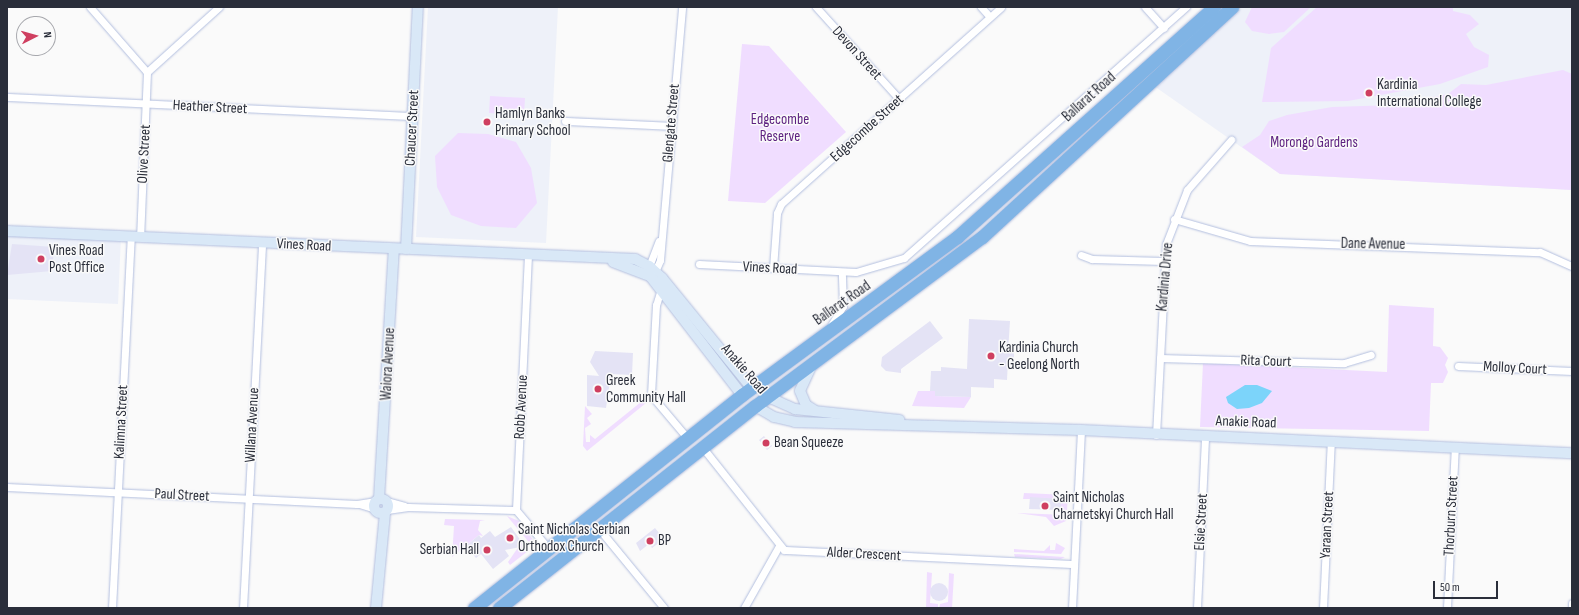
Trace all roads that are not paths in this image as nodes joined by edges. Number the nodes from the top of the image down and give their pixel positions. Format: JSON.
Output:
{"nodes":[{"id":1,"x":90,"y":7,"type":"edge"},
{"id":2,"x":219,"y":7,"type":"edge"},
{"id":3,"x":418,"y":7,"type":"edge"},
{"id":4,"x":682,"y":7,"type":"edge"},
{"id":5,"x":816,"y":7,"type":"edge"},
{"id":6,"x":981,"y":7,"type":"edge"},
{"id":7,"x":1001,"y":7,"type":"edge"},
{"id":8,"x":1145,"y":7,"type":"edge"},
{"id":9,"x":1186,"y":7,"type":"edge"},
{"id":10,"x":1214,"y":7,"type":"edge"},
{"id":11,"x":1232,"y":7,"type":"edge"},
{"id":12,"x":990,"y":17,"type":"junction"},
{"id":13,"x":1164,"y":28,"type":"junction"},
{"id":14,"x":147,"y":72,"type":"junction"},
{"id":15,"x":7,"y":97,"type":"edge"},
{"id":16,"x":899,"y":99,"type":"junction"},
{"id":17,"x":146,"y":104,"type":"junction"},
{"id":18,"x":412,"y":116,"type":"junction"},
{"id":19,"x":565,"y":121,"type":"dead end"},
{"id":20,"x":670,"y":126,"type":"junction"},
{"id":21,"x":1231,"y":140,"type":"dead end"},
{"id":22,"x":1174,"y":219,"type":"junction"},
{"id":23,"x":7,"y":231,"type":"edge"},
{"id":24,"x":135,"y":237,"type":"junction"},
{"id":25,"x":262,"y":243,"type":"junction"},
{"id":26,"x":394,"y":249,"type":"junction"},
{"id":27,"x":406,"y":249,"type":"junction"},
{"id":28,"x":528,"y":255,"type":"junction"},
{"id":29,"x":1081,"y":255,"type":"dead end"},
{"id":30,"x":1163,"y":262,"type":"junction"},
{"id":31,"x":699,"y":264,"type":"dead end"},
{"id":32,"x":1572,"y":266,"type":"edge"},
{"id":33,"x":773,"y":268,"type":"junction"},
{"id":34,"x":866,"y":271,"type":"joint"},
{"id":35,"x":651,"y":272,"type":"junction"},
{"id":36,"x":842,"y":272,"type":"junction"},
{"id":37,"x":661,"y":289,"type":"junction"},
{"id":38,"x":827,"y":333,"type":"junction"},
{"id":39,"x":1371,"y":355,"type":"dead end"},
{"id":40,"x":1160,"y":358,"type":"junction"},
{"id":41,"x":814,"y":362,"type":"junction"},
{"id":42,"x":1458,"y":366,"type":"dead end"},
{"id":43,"x":1572,"y":371,"type":"edge"},
{"id":44,"x":746,"y":391,"type":"junction"},
{"id":45,"x":768,"y":397,"type":"junction"},
{"id":46,"x":755,"y":406,"type":"junction"},
{"id":47,"x":814,"y":411,"type":"junction"},
{"id":48,"x":919,"y":424,"type":"junction"},
{"id":49,"x":1081,"y":430,"type":"junction"},
{"id":50,"x":1156,"y":435,"type":"junction"},
{"id":51,"x":1205,"y":437,"type":"junction"},
{"id":52,"x":688,"y":439,"type":"junction"},
{"id":53,"x":1331,"y":441,"type":"junction"},
{"id":54,"x":1455,"y":447,"type":"junction"},
{"id":55,"x":703,"y":448,"type":"junction"},
{"id":56,"x":1572,"y":452,"type":"edge"},
{"id":57,"x":7,"y":487,"type":"edge"},
{"id":58,"x":118,"y":492,"type":"junction"},
{"id":59,"x":249,"y":498,"type":"junction"},
{"id":60,"x":381,"y":505,"type":"junction"},
{"id":61,"x":516,"y":510,"type":"junction"},
{"id":62,"x":600,"y":530,"type":"junction"},
{"id":63,"x":779,"y":546,"type":"junction"},
{"id":64,"x":548,"y":548,"type":"junction"},
{"id":65,"x":1073,"y":564,"type":"junction"},
{"id":66,"x":1572,"y":603,"type":"edge"},
{"id":67,"x":112,"y":608,"type":"edge"},
{"id":68,"x":243,"y":608,"type":"edge"},
{"id":69,"x":376,"y":608,"type":"edge"},
{"id":70,"x":474,"y":608,"type":"edge"},
{"id":71,"x":499,"y":608,"type":"edge"},
{"id":72,"x":664,"y":608,"type":"edge"},
{"id":73,"x":744,"y":608,"type":"edge"},
{"id":74,"x":1072,"y":608,"type":"edge"},
{"id":75,"x":1197,"y":608,"type":"edge"},
{"id":76,"x":1323,"y":608,"type":"edge"},
{"id":77,"x":1447,"y":608,"type":"edge"},
{"id":78,"x":1572,"y":608,"type":"edge"}],
"edges":[{"from":1,"to":14,"type":"street"},
{"from":2,"to":14,"type":"street"},
{"from":3,"to":18,"type":"main road","name":"Chaucer Street"},
{"from":4,"to":20,"type":"street","name":"Glengate Street"},
{"from":5,"to":16,"type":"street","name":"Devon Street"},
{"from":6,"to":12,"type":"street"},
{"from":7,"to":12,"type":"street","name":"Edgecombe Street"},
{"from":8,"to":13,"type":"street"},
{"from":9,"to":13,"type":"street","name":"Ballarat Road"},
{"from":10,"to":38,"type":"highway","name":"Ballarat Road"},
{"from":11,"to":41,"type":"highway","name":"Ballarat Road"},
{"from":12,"to":16,"type":"street","name":"Edgecombe Street"},
{"from":13,"to":34,"type":"street","name":"Ballarat Road"},
{"from":14,"to":17,"type":"street","name":"Olive Street"},
{"from":15,"to":17,"type":"street","name":"Heather Street"},
{"from":16,"to":33,"type":"street","name":"Edgecombe Street"},
{"from":17,"to":18,"type":"street","name":"Heather Street"},
{"from":17,"to":24,"type":"street","name":"Olive Street"},
{"from":18,"to":27,"type":"main road","name":"Chaucer Street"},
{"from":19,"to":20,"type":"street"},
{"from":20,"to":35,"type":"street","name":"Glengate Street"},
{"from":21,"to":22,"type":"street","name":"Kardinia Drive"},
{"from":22,"to":30,"type":"street","name":"Kardinia Drive"},
{"from":22,"to":32,"type":"street","name":"Dane Avenue"},
{"from":23,"to":24,"type":"main road","name":"Vines Road"},
{"from":24,"to":25,"type":"main road","name":"Vines Road"},
{"from":24,"to":58,"type":"street","name":"Kalimna Street"},
{"from":25,"to":26,"type":"main road","name":"Vines Road"},
{"from":25,"to":59,"type":"street","name":"Willana Avenue"},
{"from":26,"to":27,"type":"main road","name":"Vines Road"},
{"from":26,"to":60,"type":"main road","name":"Waiora Avenue"},
{"from":27,"to":28,"type":"main road","name":"Vines Road"},
{"from":28,"to":35,"type":"main road","name":"Vines Road"},
{"from":28,"to":61,"type":"street","name":"Robb Avenue"},
{"from":29,"to":30,"type":"street"},
{"from":30,"to":40,"type":"street","name":"Kardinia Drive"},
{"from":31,"to":33,"type":"street","name":"Vines Road"},
{"from":33,"to":36,"type":"street","name":"Vines Road"},
{"from":34,"to":36,"type":"street","name":"Vines Road"},
{"from":35,"to":37,"type":"main road","name":"Anakie Road"},
{"from":35,"to":44,"type":"main road","name":"Anakie Road"},
{"from":36,"to":38,"type":"street"},
{"from":37,"to":44,"type":"main road","name":"Anakie Road"},
{"from":37,"to":52,"type":"street"},
{"from":38,"to":44,"type":"highway","name":"Ballarat Road"},
{"from":39,"to":40,"type":"street","name":"Rita Court"},
{"from":40,"to":50,"type":"street","name":"Kardinia Drive"},
{"from":41,"to":45,"type":"highway","name":"Ballarat Road"},
{"from":41,"to":47,"type":"main road"},
{"from":42,"to":43,"type":"street","name":"Molloy Court"},
{"from":44,"to":45,"type":"highway","name":"Anakie Road"},
{"from":44,"to":46,"type":"highway","name":"Anakie Road"},
{"from":44,"to":52,"type":"highway","name":"Ballarat Road"},
{"from":45,"to":46,"type":"highway","name":"Ballarat Road"},
{"from":45,"to":47,"type":"main road","name":"Anakie Road"},
{"from":46,"to":48,"type":"main road","name":"Anakie Road"},
{"from":46,"to":55,"type":"highway","name":"Ballarat Road"},
{"from":47,"to":48,"type":"main road","name":"Anakie Road"},
{"from":48,"to":49,"type":"main road","name":"Anakie Road"},
{"from":49,"to":50,"type":"main road","name":"Anakie Road"},
{"from":49,"to":65,"type":"street"},
{"from":50,"to":51,"type":"main road","name":"Anakie Road"},
{"from":51,"to":53,"type":"main road","name":"Anakie Road"},
{"from":51,"to":75,"type":"street","name":"Elsie Street"},
{"from":52,"to":64,"type":"highway","name":"Ballarat Road"},
{"from":53,"to":54,"type":"main road","name":"Anakie Road"},
{"from":53,"to":76,"type":"street","name":"Yaraan Street"},
{"from":54,"to":56,"type":"main road","name":"Anakie Road"},
{"from":54,"to":77,"type":"street","name":"Thorburn Street"},
{"from":55,"to":62,"type":"highway","name":"Ballarat Road"},
{"from":55,"to":63,"type":"street"},
{"from":57,"to":58,"type":"street","name":"Paul Street"},
{"from":58,"to":59,"type":"street","name":"Paul Street"},
{"from":58,"to":67,"type":"street","name":"Kalimna Street"},
{"from":59,"to":60,"type":"street","name":"Paul Street"},
{"from":59,"to":68,"type":"street","name":"Willana Avenue"},
{"from":60,"to":61,"type":"street","name":"Paul Street"},
{"from":60,"to":69,"type":"main road","name":"Waiora Avenue"},
{"from":61,"to":64,"type":"street"},
{"from":62,"to":71,"type":"highway","name":"Ballarat Road"},
{"from":62,"to":72,"type":"street"},
{"from":63,"to":65,"type":"street","name":"Alder Crescent"},
{"from":63,"to":73,"type":"street"},
{"from":64,"to":70,"type":"highway","name":"Ballarat Road"},
{"from":65,"to":74,"type":"street"},
{"from":66,"to":78,"type":"street"}]}
